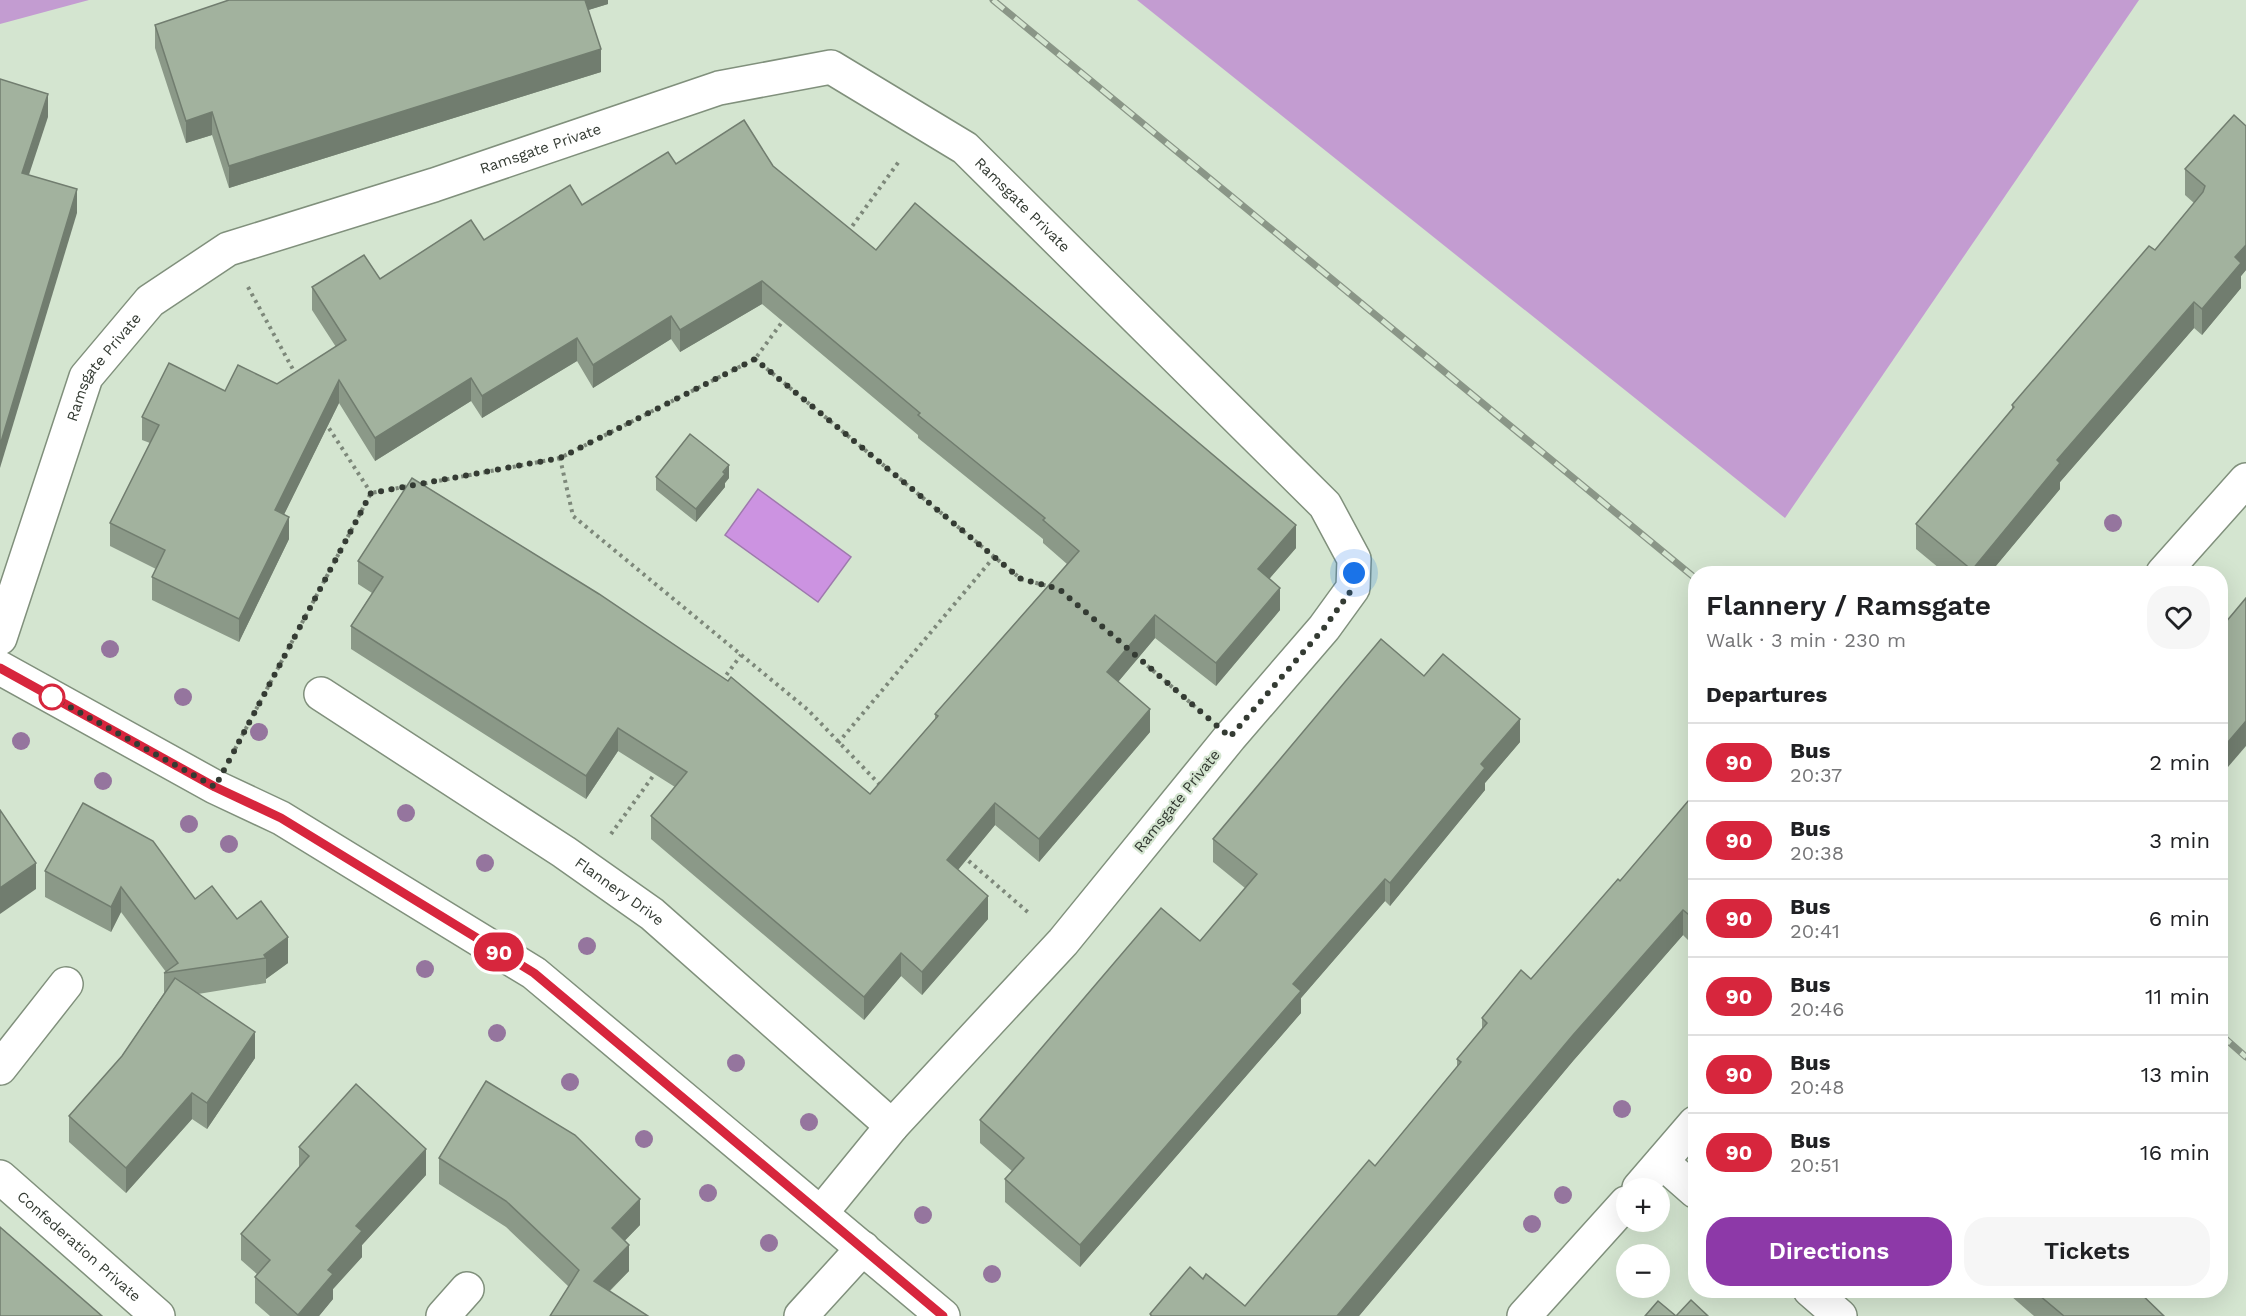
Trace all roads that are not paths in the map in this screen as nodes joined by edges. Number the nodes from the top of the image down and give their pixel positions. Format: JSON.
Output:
{"nodes":[{"id":1,"x":2246,"y":480,"type":"edge"},
{"id":2,"x":2169,"y":566,"type":"edge"},
{"id":3,"x":0,"y":638,"type":"edge"},
{"id":4,"x":0,"y":668,"type":"edge"},
{"id":5,"x":321,"y":694,"type":"dead end"},
{"id":6,"x":66,"y":984,"type":"dead end"},
{"id":7,"x":0,"y":1068,"type":"edge"},
{"id":8,"x":892,"y":1126,"type":"junction"},
{"id":9,"x":1688,"y":1131,"type":"edge"},
{"id":10,"x":1662,"y":1162,"type":"junction"},
{"id":11,"x":0,"y":1178,"type":"edge"},
{"id":12,"x":1648,"y":1178,"type":"edge"},
{"id":13,"x":1688,"y":1185,"type":"edge"},
{"id":14,"x":821,"y":1213,"type":"junction"},
{"id":15,"x":1616,"y":1214,"type":"edge"},
{"id":16,"x":863,"y":1248,"type":"junction"},
{"id":17,"x":466,"y":1289,"type":"dead end"},
{"id":18,"x":1819,"y":1298,"type":"edge"},
{"id":19,"x":159,"y":1316,"type":"edge"},
{"id":20,"x":442,"y":1316,"type":"edge"},
{"id":21,"x":801,"y":1316,"type":"edge"},
{"id":22,"x":943,"y":1316,"type":"edge"},
{"id":23,"x":1524,"y":1316,"type":"edge"},
{"id":24,"x":1840,"y":1316,"type":"edge"}],
"edges":[{"from":1,"to":2,"type":"street"},
{"from":3,"to":8,"type":"street","name":"Ramsgate Private"},
{"from":4,"to":14,"type":"street"},
{"from":5,"to":8,"type":"street","name":"Flannery Drive"},
{"from":6,"to":7,"type":"street"},
{"from":8,"to":14,"type":"street","name":"Ramsgate Private"},
{"from":9,"to":10,"type":"street"},
{"from":10,"to":12,"type":"street"},
{"from":10,"to":13,"type":"street"},
{"from":11,"to":19,"type":"street","name":"Confederation Private"},
{"from":14,"to":16,"type":"street"},
{"from":15,"to":23,"type":"street"},
{"from":16,"to":21,"type":"street"},
{"from":16,"to":22,"type":"street"},
{"from":17,"to":20,"type":"street"},
{"from":18,"to":24,"type":"street"}]}
